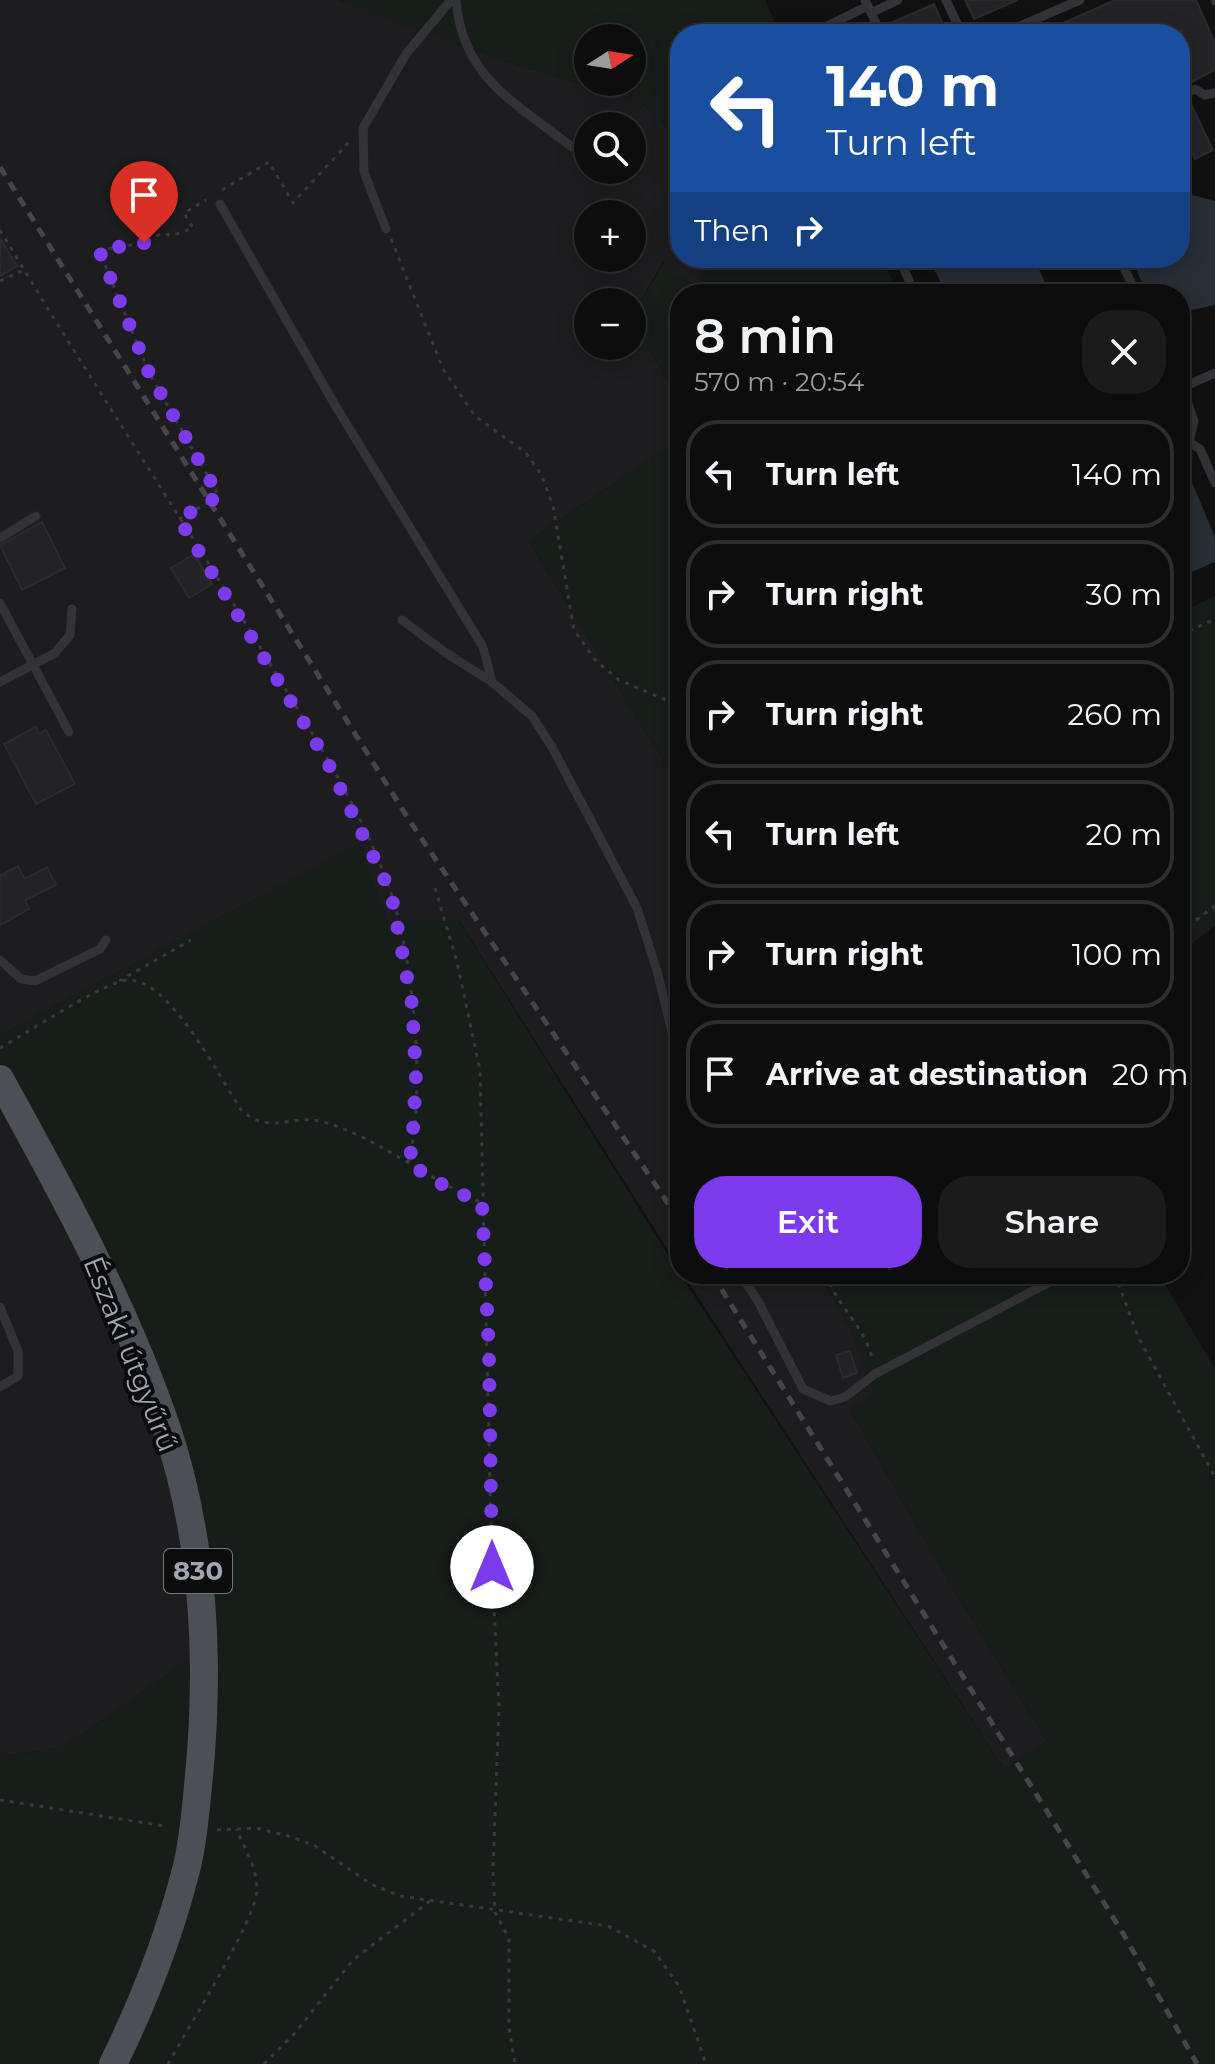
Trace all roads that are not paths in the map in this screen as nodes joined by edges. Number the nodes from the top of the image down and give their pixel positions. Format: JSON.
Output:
{"nodes":[{"id":1,"x":454,"y":0,"type":"edge"},
{"id":2,"x":898,"y":0,"type":"edge"},
{"id":3,"x":946,"y":0,"type":"edge"},
{"id":4,"x":1080,"y":0,"type":"edge"},
{"id":5,"x":868,"y":6,"type":"edge"},
{"id":6,"x":831,"y":24,"type":"edge"},
{"id":7,"x":957,"y":24,"type":"edge"},
{"id":8,"x":1024,"y":24,"type":"edge"},
{"id":9,"x":1190,"y":91,"type":"edge"},
{"id":10,"x":1215,"y":93,"type":"edge"},
{"id":11,"x":572,"y":147,"type":"dead end"},
{"id":12,"x":220,"y":204,"type":"dead end"},
{"id":13,"x":386,"y":229,"type":"road end"},
{"id":14,"x":1215,"y":373,"type":"edge"},
{"id":15,"x":1190,"y":381,"type":"edge"},
{"id":16,"x":1190,"y":409,"type":"edge"},
{"id":17,"x":1190,"y":432,"type":"edge"},
{"id":18,"x":1190,"y":446,"type":"edge"},
{"id":19,"x":1215,"y":483,"type":"edge"},
{"id":20,"x":36,"y":516,"type":"dead end"},
{"id":21,"x":0,"y":538,"type":"edge"},
{"id":22,"x":0,"y":603,"type":"edge"},
{"id":23,"x":72,"y":609,"type":"dead end"},
{"id":24,"x":402,"y":620,"type":"dead end"},
{"id":25,"x":33,"y":665,"type":"junction"},
{"id":26,"x":0,"y":682,"type":"edge"},
{"id":27,"x":492,"y":682,"type":"junction"},
{"id":28,"x":69,"y":732,"type":"dead end"},
{"id":29,"x":106,"y":940,"type":"dead end"},
{"id":30,"x":0,"y":960,"type":"edge"},
{"id":31,"x":670,"y":1024,"type":"edge"},
{"id":32,"x":0,"y":1079,"type":"edge"},
{"id":33,"x":747,"y":1284,"type":"edge"},
{"id":34,"x":1046,"y":1284,"type":"edge"},
{"id":35,"x":0,"y":1307,"type":"edge"},
{"id":36,"x":0,"y":1387,"type":"edge"},
{"id":37,"x":113,"y":2064,"type":"edge"}],
"edges":[{"from":1,"to":11,"type":"lane"},
{"from":1,"to":13,"type":"lane"},
{"from":2,"to":5,"type":"lane"},
{"from":3,"to":7,"type":"lane"},
{"from":4,"to":8,"type":"lane"},
{"from":5,"to":6,"type":"lane"},
{"from":9,"to":10,"type":"lane"},
{"from":12,"to":27,"type":"lane"},
{"from":14,"to":15,"type":"lane"},
{"from":16,"to":17,"type":"lane"},
{"from":18,"to":19,"type":"lane"},
{"from":20,"to":21,"type":"lane"},
{"from":22,"to":25,"type":"lane"},
{"from":23,"to":25,"type":"lane"},
{"from":24,"to":27,"type":"lane"},
{"from":25,"to":26,"type":"lane"},
{"from":25,"to":28,"type":"lane"},
{"from":27,"to":31,"type":"lane"},
{"from":29,"to":30,"type":"lane"},
{"from":32,"to":37,"type":"main road","name":"Északi útgyűrű","number":"830"},
{"from":33,"to":34,"type":"lane"},
{"from":35,"to":36,"type":"lane"}]}
